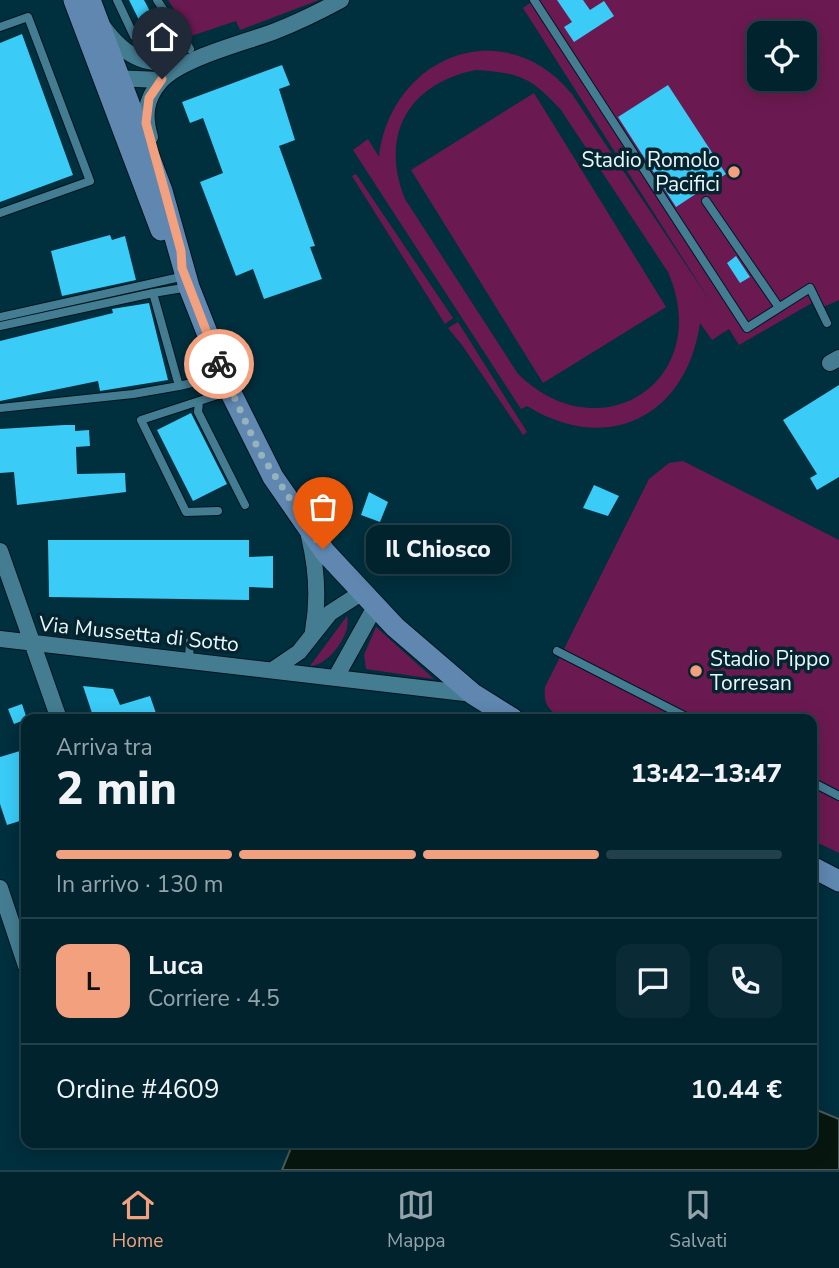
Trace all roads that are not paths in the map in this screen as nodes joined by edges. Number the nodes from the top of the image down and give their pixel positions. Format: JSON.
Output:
{"nodes":[{"id":1,"x":74,"y":0,"type":"edge"},
{"id":2,"x":90,"y":0,"type":"edge"},
{"id":3,"x":117,"y":0,"type":"edge"},
{"id":4,"x":157,"y":0,"type":"edge"},
{"id":5,"x":341,"y":0,"type":"edge"},
{"id":6,"x":534,"y":0,"type":"edge"},
{"id":7,"x":98,"y":21,"type":"junction"},
{"id":8,"x":0,"y":27,"type":"edge"},
{"id":9,"x":192,"y":57,"type":"junction"},
{"id":10,"x":146,"y":64,"type":"junction"},
{"id":11,"x":162,"y":79,"type":"junction"},
{"id":12,"x":114,"y":80,"type":"junction"},
{"id":13,"x":162,"y":191,"type":"junction"},
{"id":14,"x":706,"y":201,"type":"dead end"},
{"id":15,"x":0,"y":213,"type":"edge"},
{"id":16,"x":185,"y":277,"type":"junction"},
{"id":17,"x":153,"y":293,"type":"junction"},
{"id":18,"x":778,"y":306,"type":"junction"},
{"id":19,"x":0,"y":317,"type":"edge"},
{"id":20,"x":827,"y":323,"type":"dead end"},
{"id":21,"x":0,"y":326,"type":"edge"},
{"id":22,"x":227,"y":384,"type":"junction"},
{"id":23,"x":179,"y":386,"type":"junction"},
{"id":24,"x":199,"y":402,"type":"junction"},
{"id":25,"x":0,"y":408,"type":"edge"},
{"id":26,"x":245,"y":505,"type":"dead end"},
{"id":27,"x":218,"y":511,"type":"dead end"},
{"id":28,"x":307,"y":527,"type":"junction"},
{"id":29,"x":0,"y":551,"type":"edge"},
{"id":30,"x":368,"y":600,"type":"junction"},
{"id":31,"x":313,"y":632,"type":"junction"},
{"id":32,"x":0,"y":639,"type":"edge"},
{"id":33,"x":190,"y":640,"type":"dead end"},
{"id":34,"x":34,"y":644,"type":"junction"},
{"id":35,"x":557,"y":652,"type":"dead end"},
{"id":36,"x":189,"y":660,"type":"junction"},
{"id":37,"x":274,"y":669,"type":"junction"},
{"id":38,"x":336,"y":677,"type":"junction"},
{"id":39,"x":473,"y":694,"type":"junction"},
{"id":40,"x":57,"y":714,"type":"edge"},
{"id":41,"x":505,"y":714,"type":"edge"},
{"id":42,"x":680,"y":714,"type":"edge"},
{"id":43,"x":817,"y":785,"type":"edge"},
{"id":44,"x":839,"y":796,"type":"edge"},
{"id":45,"x":817,"y":870,"type":"edge"},
{"id":46,"x":839,"y":881,"type":"edge"},
{"id":47,"x":0,"y":888,"type":"edge"},
{"id":48,"x":21,"y":952,"type":"edge"}],
"edges":[{"from":1,"to":12,"type":"main road"},
{"from":2,"to":7,"type":"main road"},
{"from":3,"to":9,"type":"lane"},
{"from":4,"to":9,"type":"lane"},
{"from":5,"to":9,"type":"street"},
{"from":6,"to":18,"type":"lane"},
{"from":7,"to":10,"type":"street"},
{"from":7,"to":12,"type":"main road"},
{"from":8,"to":15,"type":"lane"},
{"from":9,"to":10,"type":"street"},
{"from":9,"to":11,"type":"street"},
{"from":10,"to":12,"type":"street"},
{"from":11,"to":12,"type":"street"},
{"from":11,"to":13,"type":"street"},
{"from":12,"to":13,"type":"main road"},
{"from":12,"to":16,"type":"main road"},
{"from":13,"to":16,"type":"main road"},
{"from":14,"to":18,"type":"lane"},
{"from":16,"to":17,"type":"lane"},
{"from":16,"to":19,"type":"lane"},
{"from":16,"to":22,"type":"main road"},
{"from":17,"to":21,"type":"lane"},
{"from":17,"to":23,"type":"lane"},
{"from":18,"to":20,"type":"lane"},
{"from":22,"to":23,"type":"lane"},
{"from":22,"to":24,"type":"lane"},
{"from":22,"to":28,"type":"main road"},
{"from":23,"to":25,"type":"lane"},
{"from":24,"to":26,"type":"lane"},
{"from":24,"to":27,"type":"lane"},
{"from":28,"to":30,"type":"main road"},
{"from":28,"to":31,"type":"street"},
{"from":29,"to":34,"type":"street"},
{"from":30,"to":31,"type":"street"},
{"from":30,"to":38,"type":"street"},
{"from":30,"to":39,"type":"main road"},
{"from":31,"to":37,"type":"street"},
{"from":32,"to":34,"type":"street","name":"Via Mussetta di Sotto"},
{"from":33,"to":36,"type":"lane"},
{"from":34,"to":36,"type":"street","name":"Via Mussetta di Sotto"},
{"from":34,"to":40,"type":"street"},
{"from":35,"to":42,"type":"lane"},
{"from":36,"to":37,"type":"street","name":"Via Mussetta di Sotto"},
{"from":37,"to":38,"type":"street","name":"Via Mussetta di Sotto"},
{"from":38,"to":39,"type":"street","name":"Via Mussetta di Sotto"},
{"from":39,"to":41,"type":"main road"},
{"from":43,"to":44,"type":"lane"},
{"from":45,"to":46,"type":"main road"},
{"from":47,"to":48,"type":"street"}]}
